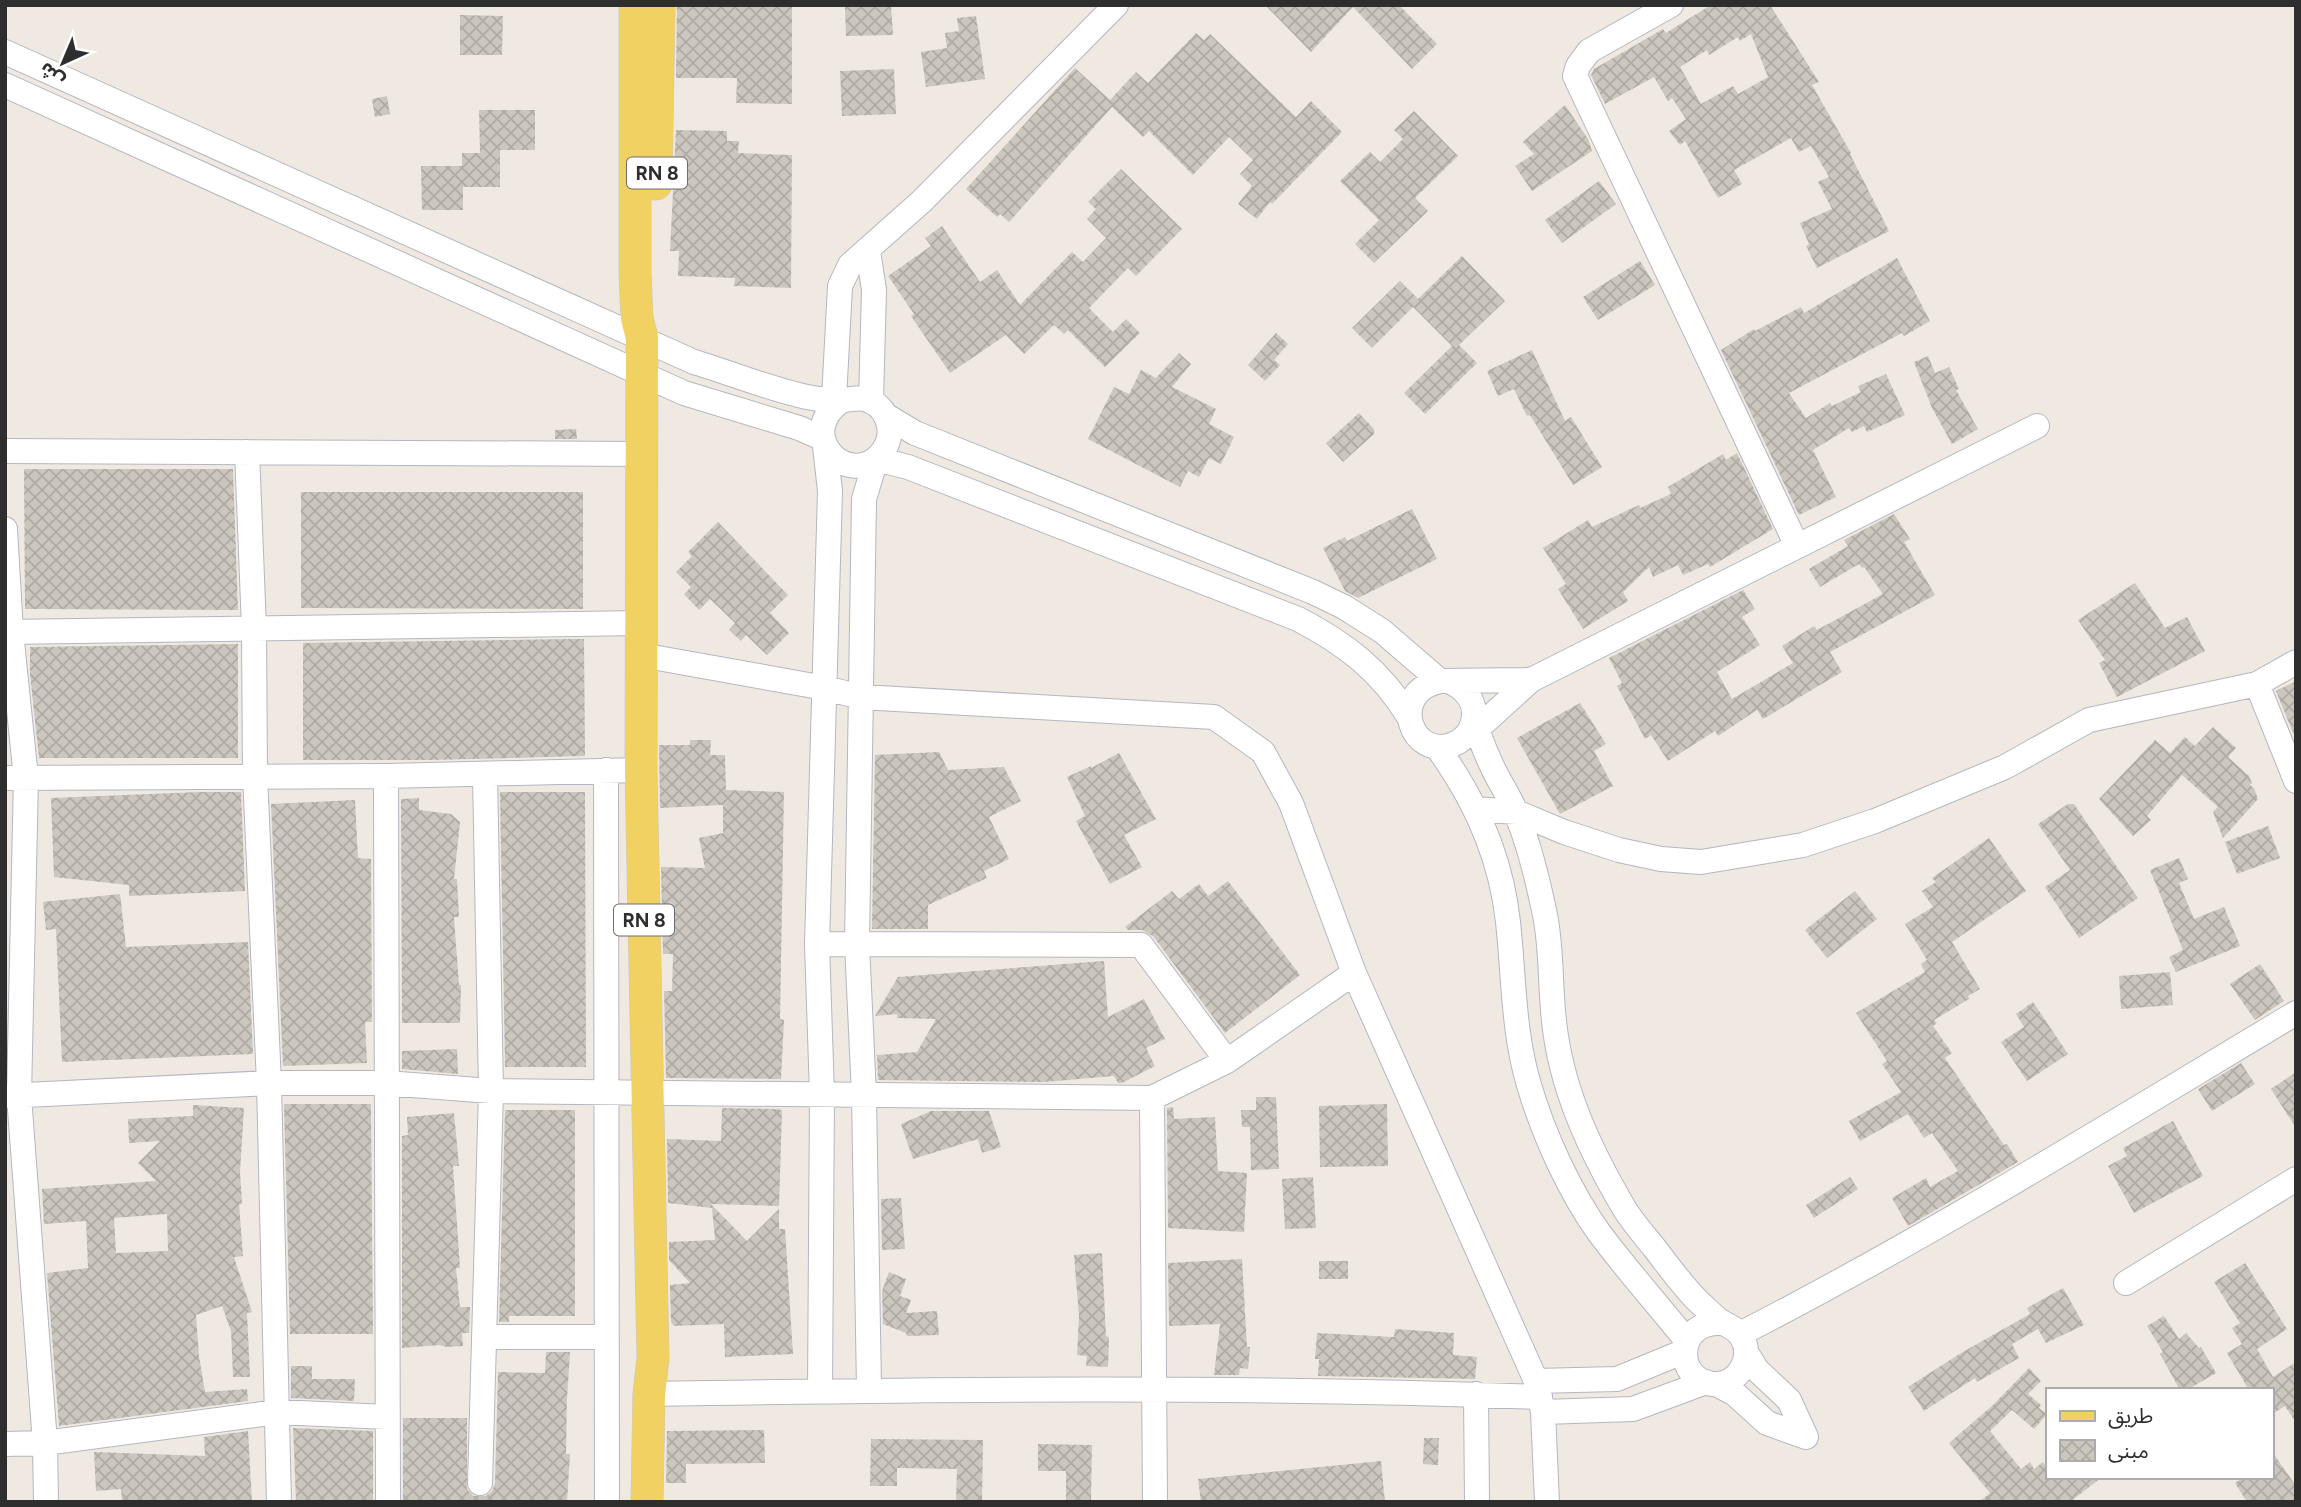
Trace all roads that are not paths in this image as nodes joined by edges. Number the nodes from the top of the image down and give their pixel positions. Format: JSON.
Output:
{"nodes":[{"id":1,"x":635,"y":5,"type":"edge"},
{"id":2,"x":659,"y":5,"type":"edge"},
{"id":3,"x":1116,"y":5,"type":"edge"},
{"id":4,"x":1671,"y":5,"type":"edge"},
{"id":5,"x":5,"y":52,"type":"edge"},
{"id":6,"x":5,"y":85,"type":"edge"},
{"id":7,"x":868,"y":251,"type":"junction"},
{"id":8,"x":642,"y":338,"type":"junction"},
{"id":9,"x":642,"y":374,"type":"junction"},
{"id":10,"x":835,"y":402,"type":"junction"},
{"id":11,"x":878,"y":408,"type":"junction"},
{"id":12,"x":2037,"y":426,"type":"dead end"},
{"id":13,"x":823,"y":442,"type":"junction"},
{"id":14,"x":5,"y":451,"type":"edge"},
{"id":15,"x":247,"y":452,"type":"junction"},
{"id":16,"x":642,"y":454,"type":"junction"},
{"id":17,"x":876,"y":459,"type":"junction"},
{"id":18,"x":5,"y":529,"type":"edge"},
{"id":19,"x":1797,"y":546,"type":"junction"},
{"id":20,"x":642,"y":623,"type":"junction"},
{"id":21,"x":254,"y":628,"type":"junction"},
{"id":22,"x":8,"y":632,"type":"edge"},
{"id":23,"x":641,"y":655,"type":"junction"},
{"id":24,"x":2296,"y":663,"type":"edge"},
{"id":25,"x":1531,"y":680,"type":"junction"},
{"id":26,"x":1446,"y":682,"type":"junction"},
{"id":27,"x":2257,"y":684,"type":"junction"},
{"id":28,"x":825,"y":688,"type":"junction"},
{"id":29,"x":861,"y":697,"type":"junction"},
{"id":30,"x":1409,"y":717,"type":"junction"},
{"id":31,"x":1473,"y":729,"type":"junction"},
{"id":32,"x":1437,"y":747,"type":"junction"},
{"id":33,"x":641,"y":770,"type":"junction"},
{"id":34,"x":606,"y":771,"type":"junction"},
{"id":35,"x":485,"y":774,"type":"junction"},
{"id":36,"x":255,"y":776,"type":"junction"},
{"id":37,"x":386,"y":776,"type":"junction"},
{"id":38,"x":16,"y":778,"type":"edge"},
{"id":39,"x":2296,"y":781,"type":"edge"},
{"id":40,"x":1475,"y":809,"type":"junction"},
{"id":41,"x":1516,"y":812,"type":"junction"},
{"id":42,"x":817,"y":944,"type":"junction"},
{"id":43,"x":857,"y":944,"type":"junction"},
{"id":44,"x":1354,"y":973,"type":"junction"},
{"id":45,"x":2296,"y":1013,"type":"edge"},
{"id":46,"x":1227,"y":1061,"type":"junction"},
{"id":47,"x":269,"y":1083,"type":"junction"},
{"id":48,"x":386,"y":1083,"type":"junction"},
{"id":49,"x":491,"y":1091,"type":"junction"},
{"id":50,"x":647,"y":1092,"type":"junction"},
{"id":51,"x":606,"y":1093,"type":"junction"},
{"id":52,"x":822,"y":1095,"type":"junction"},
{"id":53,"x":864,"y":1095,"type":"junction"},
{"id":54,"x":12,"y":1096,"type":"edge"},
{"id":55,"x":1152,"y":1098,"type":"junction"},
{"id":56,"x":2296,"y":1178,"type":"edge"},
{"id":57,"x":2126,"y":1283,"type":"dead end"},
{"id":58,"x":1736,"y":1336,"type":"junction"},
{"id":59,"x":485,"y":1337,"type":"junction"},
{"id":60,"x":606,"y":1337,"type":"junction"},
{"id":61,"x":1686,"y":1346,"type":"junction"},
{"id":62,"x":1711,"y":1383,"type":"junction"},
{"id":63,"x":869,"y":1389,"type":"junction"},
{"id":64,"x":1153,"y":1390,"type":"junction"},
{"id":65,"x":820,"y":1391,"type":"junction"},
{"id":66,"x":649,"y":1394,"type":"junction"},
{"id":67,"x":1476,"y":1394,"type":"junction"},
{"id":68,"x":1540,"y":1396,"type":"junction"},
{"id":69,"x":277,"y":1412,"type":"junction"},
{"id":70,"x":387,"y":1417,"type":"junction"},
{"id":71,"x":45,"y":1443,"type":"junction"},
{"id":72,"x":5,"y":1444,"type":"edge"},
{"id":73,"x":480,"y":1483,"type":"dead end"},
{"id":74,"x":46,"y":1502,"type":"edge"},
{"id":75,"x":279,"y":1502,"type":"edge"},
{"id":76,"x":388,"y":1502,"type":"edge"},
{"id":77,"x":607,"y":1502,"type":"edge"},
{"id":78,"x":647,"y":1502,"type":"edge"},
{"id":79,"x":1155,"y":1502,"type":"edge"},
{"id":80,"x":1477,"y":1502,"type":"edge"},
{"id":81,"x":1546,"y":1502,"type":"edge"}],
"edges":[{"from":1,"to":8,"type":"main road","number":"RN 8"},
{"from":2,"to":8,"type":"main road","number":"RN 8"},
{"from":3,"to":7,"type":"street"},
{"from":4,"to":19,"type":"street"},
{"from":5,"to":8,"type":"street"},
{"from":6,"to":9,"type":"street"},
{"from":7,"to":10,"type":"street"},
{"from":7,"to":11,"type":"street"},
{"from":8,"to":9,"type":"main road","number":"RN 8"},
{"from":8,"to":10,"type":"street"},
{"from":9,"to":13,"type":"street"},
{"from":9,"to":16,"type":"main road","number":"RN 8"},
{"from":10,"to":11,"type":"street"},
{"from":10,"to":13,"type":"street"},
{"from":11,"to":17,"type":"street"},
{"from":11,"to":26,"type":"street"},
{"from":12,"to":19,"type":"street"},
{"from":13,"to":17,"type":"street"},
{"from":13,"to":28,"type":"street"},
{"from":14,"to":15,"type":"street"},
{"from":15,"to":16,"type":"street"},
{"from":15,"to":21,"type":"street"},
{"from":16,"to":20,"type":"main road","number":"RN 8"},
{"from":17,"to":29,"type":"street"},
{"from":17,"to":30,"type":"street"},
{"from":18,"to":22,"type":"street"},
{"from":19,"to":25,"type":"street"},
{"from":20,"to":21,"type":"street"},
{"from":20,"to":23,"type":"main road","number":"RN 8"},
{"from":21,"to":22,"type":"street"},
{"from":21,"to":36,"type":"street"},
{"from":22,"to":38,"type":"street"},
{"from":23,"to":28,"type":"street"},
{"from":23,"to":33,"type":"main road","number":"RN 8"},
{"from":24,"to":27,"type":"street"},
{"from":25,"to":26,"type":"street"},
{"from":25,"to":31,"type":"street"},
{"from":26,"to":30,"type":"street"},
{"from":26,"to":31,"type":"street"},
{"from":27,"to":39,"type":"street"},
{"from":27,"to":41,"type":"street"},
{"from":28,"to":29,"type":"street"},
{"from":28,"to":42,"type":"street"},
{"from":29,"to":43,"type":"street"},
{"from":29,"to":44,"type":"street"},
{"from":30,"to":32,"type":"street"},
{"from":31,"to":32,"type":"street"},
{"from":31,"to":41,"type":"street"},
{"from":32,"to":40,"type":"street"},
{"from":33,"to":34,"type":"street"},
{"from":33,"to":50,"type":"main road","number":"RN 8"},
{"from":34,"to":35,"type":"street"},
{"from":34,"to":51,"type":"street"},
{"from":35,"to":37,"type":"street"},
{"from":35,"to":49,"type":"street"},
{"from":36,"to":37,"type":"street"},
{"from":36,"to":38,"type":"street"},
{"from":36,"to":47,"type":"street"},
{"from":37,"to":48,"type":"street"},
{"from":38,"to":54,"type":"street"},
{"from":40,"to":41,"type":"street"},
{"from":40,"to":61,"type":"street"},
{"from":41,"to":58,"type":"street"},
{"from":42,"to":43,"type":"street"},
{"from":42,"to":52,"type":"street"},
{"from":43,"to":46,"type":"street"},
{"from":43,"to":53,"type":"street"},
{"from":44,"to":46,"type":"street"},
{"from":44,"to":68,"type":"street"},
{"from":45,"to":58,"type":"street"},
{"from":46,"to":55,"type":"street"},
{"from":47,"to":48,"type":"street"},
{"from":47,"to":54,"type":"street"},
{"from":47,"to":69,"type":"street"},
{"from":48,"to":49,"type":"street"},
{"from":48,"to":70,"type":"street"},
{"from":49,"to":51,"type":"street"},
{"from":49,"to":59,"type":"street"},
{"from":50,"to":51,"type":"street"},
{"from":50,"to":52,"type":"street"},
{"from":50,"to":66,"type":"main road","number":"RN 8"},
{"from":51,"to":60,"type":"street"},
{"from":52,"to":53,"type":"street"},
{"from":52,"to":65,"type":"street"},
{"from":53,"to":55,"type":"street"},
{"from":53,"to":63,"type":"street"},
{"from":54,"to":71,"type":"street"},
{"from":55,"to":64,"type":"street"},
{"from":56,"to":57,"type":"street"},
{"from":58,"to":61,"type":"street"},
{"from":58,"to":62,"type":"street"},
{"from":58,"to":62,"type":"street"},
{"from":59,"to":60,"type":"street"},
{"from":59,"to":73,"type":"street"},
{"from":60,"to":77,"type":"street"},
{"from":61,"to":62,"type":"street"},
{"from":61,"to":68,"type":"street"},
{"from":62,"to":68,"type":"street"},
{"from":63,"to":64,"type":"street"},
{"from":63,"to":65,"type":"street"},
{"from":64,"to":67,"type":"street"},
{"from":64,"to":79,"type":"street"},
{"from":65,"to":66,"type":"street"},
{"from":66,"to":78,"type":"main road","number":"RN 8"},
{"from":67,"to":68,"type":"street"},
{"from":67,"to":80,"type":"street"},
{"from":68,"to":81,"type":"street"},
{"from":69,"to":70,"type":"street"},
{"from":69,"to":71,"type":"street"},
{"from":69,"to":75,"type":"street"},
{"from":70,"to":76,"type":"street"},
{"from":71,"to":72,"type":"street"},
{"from":71,"to":74,"type":"street"}]}
